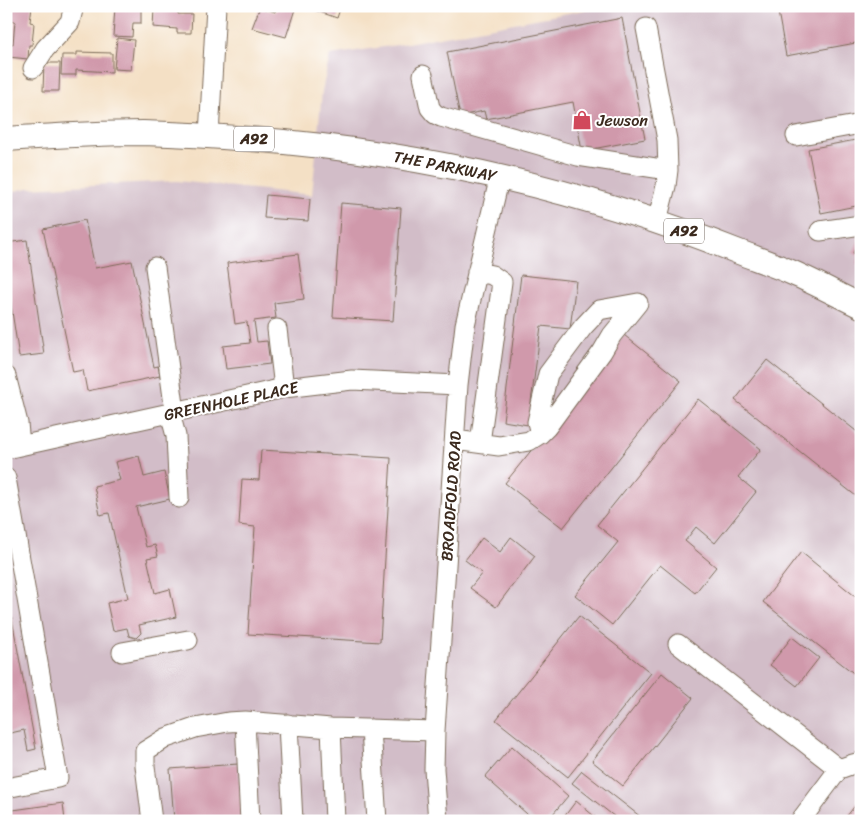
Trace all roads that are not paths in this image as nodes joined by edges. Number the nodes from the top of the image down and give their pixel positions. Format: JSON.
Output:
{"nodes":[{"id":1,"x":74,"y":6,"type":"edge"},
{"id":2,"x":216,"y":6,"type":"edge"},
{"id":3,"x":646,"y":28,"type":"dead end"},
{"id":4,"x":33,"y":68,"type":"dead end"},
{"id":5,"x":423,"y":75,"type":"dead end"},
{"id":6,"x":861,"y":124,"type":"edge"},
{"id":7,"x":209,"y":136,"type":"junction"},
{"id":8,"x":796,"y":136,"type":"dead end"},
{"id":9,"x":6,"y":138,"type":"edge"},
{"id":10,"x":668,"y":170,"type":"junction"},
{"id":11,"x":500,"y":176,"type":"junction"},
{"id":12,"x":657,"y":221,"type":"junction"},
{"id":13,"x":861,"y":225,"type":"edge"},
{"id":14,"x":820,"y":231,"type":"dead end"},
{"id":15,"x":155,"y":267,"type":"dead end"},
{"id":16,"x":477,"y":272,"type":"junction"},
{"id":17,"x":861,"y":306,"type":"edge"},
{"id":18,"x":276,"y":329,"type":"dead end"},
{"id":19,"x":6,"y":376,"type":"edge"},
{"id":20,"x":458,"y":385,"type":"junction"},
{"id":21,"x":284,"y":388,"type":"junction"},
{"id":22,"x":172,"y":413,"type":"junction"},
{"id":23,"x":540,"y":434,"type":"junction"},
{"id":24,"x":455,"y":440,"type":"junction"},
{"id":25,"x":480,"y":443,"type":"junction"},
{"id":26,"x":10,"y":449,"type":"edge"},
{"id":27,"x":6,"y":478,"type":"edge"},
{"id":28,"x":180,"y":498,"type":"dead end"},
{"id":29,"x":188,"y":640,"type":"dead end"},
{"id":30,"x":678,"y":644,"type":"dead end"},
{"id":31,"x":122,"y":652,"type":"dead end"},
{"id":32,"x":245,"y":721,"type":"junction"},
{"id":33,"x":288,"y":724,"type":"junction"},
{"id":34,"x":331,"y":728,"type":"junction"},
{"id":35,"x":371,"y":729,"type":"junction"},
{"id":36,"x":435,"y":731,"type":"junction"},
{"id":37,"x":861,"y":762,"type":"edge"},
{"id":38,"x":839,"y":769,"type":"junction"},
{"id":39,"x":6,"y":788,"type":"edge"},
{"id":40,"x":152,"y":821,"type":"edge"},
{"id":41,"x":250,"y":821,"type":"edge"},
{"id":42,"x":293,"y":821,"type":"edge"},
{"id":43,"x":335,"y":821,"type":"edge"},
{"id":44,"x":377,"y":821,"type":"edge"},
{"id":45,"x":438,"y":821,"type":"edge"},
{"id":46,"x":800,"y":821,"type":"edge"}],
"edges":[{"from":1,"to":4,"type":"street"},
{"from":2,"to":7,"type":"street"},
{"from":3,"to":10,"type":"street"},
{"from":5,"to":10,"type":"street"},
{"from":6,"to":8,"type":"street"},
{"from":7,"to":9,"type":"main road","name":"THE PARKWAY","number":"A92"},
{"from":7,"to":11,"type":"main road","name":"THE PARKWAY","number":"A92"},
{"from":10,"to":12,"type":"street"},
{"from":11,"to":12,"type":"main road","name":"THE PARKWAY","number":"A92"},
{"from":11,"to":16,"type":"street","name":"BROADFOLD ROAD"},
{"from":12,"to":17,"type":"main road","name":"THE PARKWAY","number":"A92"},
{"from":13,"to":14,"type":"street"},
{"from":15,"to":22,"type":"street"},
{"from":16,"to":20,"type":"street","name":"BROADFOLD ROAD"},
{"from":16,"to":25,"type":"street"},
{"from":18,"to":21,"type":"street"},
{"from":19,"to":26,"type":"street"},
{"from":20,"to":21,"type":"street","name":"GREENHOLE PLACE"},
{"from":20,"to":24,"type":"street","name":"BROADFOLD ROAD"},
{"from":21,"to":22,"type":"street","name":"GREENHOLE PLACE"},
{"from":22,"to":26,"type":"street","name":"GREENHOLE PLACE"},
{"from":22,"to":28,"type":"street"},
{"from":23,"to":23,"type":"street"},
{"from":23,"to":25,"type":"street"},
{"from":24,"to":25,"type":"street"},
{"from":24,"to":36,"type":"street","name":"BROADFOLD ROAD"},
{"from":27,"to":39,"type":"street"},
{"from":29,"to":31,"type":"street"},
{"from":30,"to":38,"type":"street"},
{"from":32,"to":33,"type":"street"},
{"from":32,"to":40,"type":"street"},
{"from":32,"to":41,"type":"street"},
{"from":33,"to":34,"type":"street"},
{"from":33,"to":42,"type":"street"},
{"from":34,"to":35,"type":"street"},
{"from":34,"to":43,"type":"street"},
{"from":35,"to":36,"type":"street"},
{"from":35,"to":44,"type":"street"},
{"from":36,"to":45,"type":"street","name":"BROADFOLD ROAD"},
{"from":37,"to":38,"type":"street"},
{"from":38,"to":46,"type":"street"}]}
